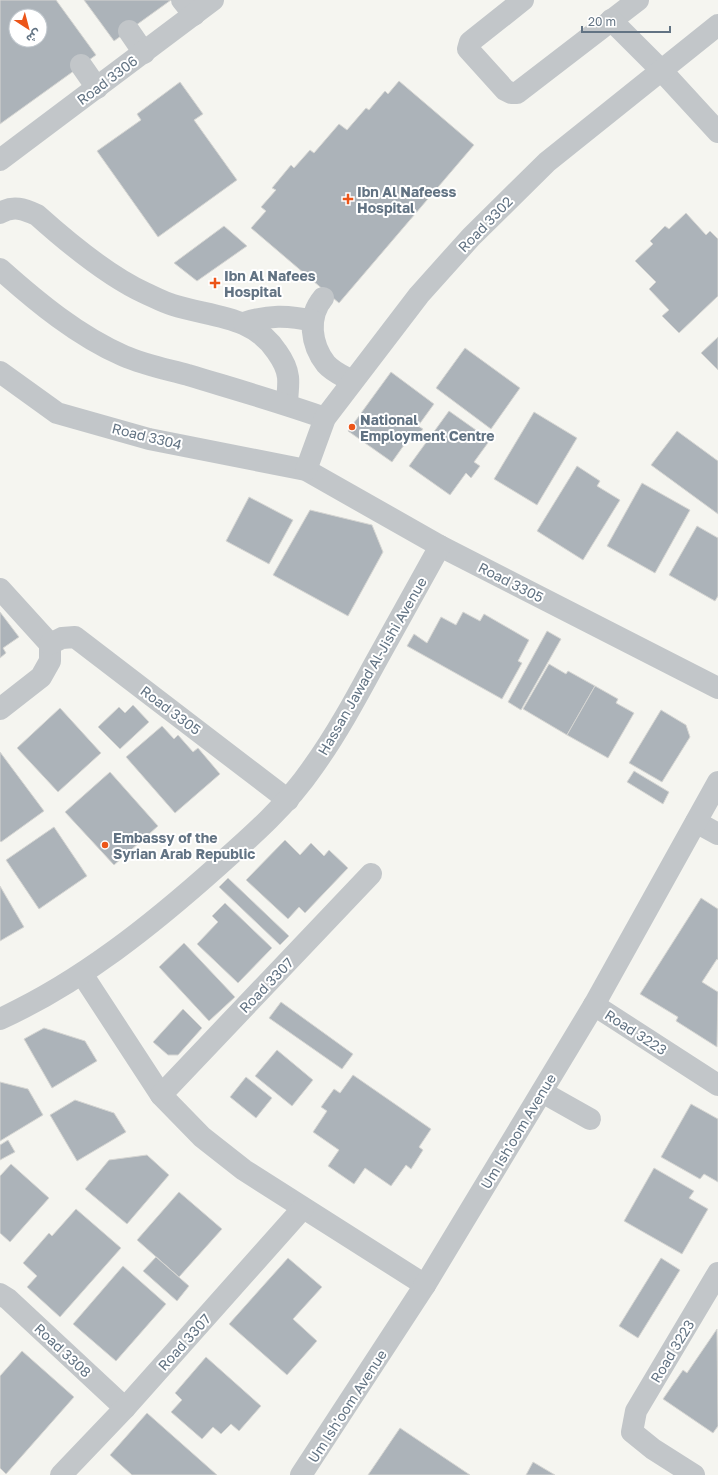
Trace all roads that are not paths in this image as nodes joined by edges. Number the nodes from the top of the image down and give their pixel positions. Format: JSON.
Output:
{"nodes":[{"id":1,"x":213,"y":0,"type":"edge"},
{"id":2,"x":523,"y":0,"type":"edge"},
{"id":3,"x":638,"y":0,"type":"edge"},
{"id":4,"x":188,"y":7,"type":"edge"},
{"id":5,"x":612,"y":20,"type":"junction"},
{"id":6,"x":718,"y":25,"type":"edge"},
{"id":7,"x":129,"y":31,"type":"dead end"},
{"id":8,"x":144,"y":53,"type":"junction"},
{"id":9,"x":81,"y":65,"type":"dead end"},
{"id":10,"x":661,"y":70,"type":"junction"},
{"id":11,"x":97,"y":88,"type":"junction"},
{"id":12,"x":718,"y":132,"type":"edge"},
{"id":13,"x":0,"y":160,"type":"edge"},
{"id":14,"x":0,"y":213,"type":"edge"},
{"id":15,"x":0,"y":268,"type":"edge"},
{"id":16,"x":323,"y":298,"type":"dead end"},
{"id":17,"x":313,"y":321,"type":"junction"},
{"id":18,"x":244,"y":323,"type":"junction"},
{"id":19,"x":0,"y":372,"type":"edge"},
{"id":20,"x":352,"y":381,"type":"junction"},
{"id":21,"x":287,"y":404,"type":"junction"},
{"id":22,"x":324,"y":418,"type":"junction"},
{"id":23,"x":306,"y":470,"type":"junction"},
{"id":24,"x":440,"y":546,"type":"junction"},
{"id":25,"x":0,"y":589,"type":"edge"},
{"id":26,"x":50,"y":644,"type":"junction"},
{"id":27,"x":718,"y":688,"type":"edge"},
{"id":28,"x":0,"y":709,"type":"edge"},
{"id":29,"x":718,"y":782,"type":"edge"},
{"id":30,"x":288,"y":800,"type":"junction"},
{"id":31,"x":696,"y":822,"type":"junction"},
{"id":32,"x":718,"y":834,"type":"edge"},
{"id":33,"x":371,"y":874,"type":"dead end"},
{"id":34,"x":82,"y":974,"type":"junction"},
{"id":35,"x":594,"y":1005,"type":"junction"},
{"id":36,"x":0,"y":1019,"type":"edge"},
{"id":37,"x":718,"y":1085,"type":"edge"},
{"id":38,"x":542,"y":1092,"type":"junction"},
{"id":39,"x":161,"y":1095,"type":"junction"},
{"id":40,"x":590,"y":1119,"type":"dead end"},
{"id":41,"x":303,"y":1208,"type":"junction"},
{"id":42,"x":718,"y":1273,"type":"edge"},
{"id":43,"x":425,"y":1285,"type":"junction"},
{"id":44,"x":0,"y":1294,"type":"edge"},
{"id":45,"x":125,"y":1408,"type":"junction"},
{"id":46,"x":303,"y":1474,"type":"edge"},
{"id":47,"x":61,"y":1475,"type":"edge"},
{"id":48,"x":694,"y":1475,"type":"edge"}],
"edges":[{"from":1,"to":4,"type":"street","name":"Road 3306"},
{"from":2,"to":5,"type":"street"},
{"from":3,"to":5,"type":"street"},
{"from":4,"to":8,"type":"street","name":"Road 3306"},
{"from":5,"to":10,"type":"street"},
{"from":6,"to":10,"type":"street","name":"Road 3302"},
{"from":7,"to":8,"type":"street"},
{"from":8,"to":11,"type":"street","name":"Road 3306"},
{"from":9,"to":11,"type":"street"},
{"from":10,"to":12,"type":"street"},
{"from":10,"to":20,"type":"street","name":"Road 3302"},
{"from":11,"to":13,"type":"street","name":"Road 3306"},
{"from":14,"to":18,"type":"street"},
{"from":15,"to":21,"type":"street"},
{"from":16,"to":17,"type":"street"},
{"from":17,"to":18,"type":"street"},
{"from":17,"to":20,"type":"street"},
{"from":18,"to":21,"type":"street"},
{"from":19,"to":23,"type":"street","name":"Road 3304"},
{"from":20,"to":22,"type":"street","name":"Road 3302"},
{"from":21,"to":22,"type":"street"},
{"from":22,"to":23,"type":"street","name":"Road 3302"},
{"from":23,"to":24,"type":"street","name":"Road 3305"},
{"from":24,"to":27,"type":"street","name":"Road 3305"},
{"from":24,"to":30,"type":"street","name":"Hassan Jawad Al-Jishi Avenue"},
{"from":25,"to":26,"type":"street"},
{"from":26,"to":28,"type":"street"},
{"from":26,"to":30,"type":"street","name":"Road 3305"},
{"from":29,"to":31,"type":"street","name":"Um Ish'oom Avenue"},
{"from":30,"to":34,"type":"street","name":"Hassan Jawad Al-Jishi Avenue"},
{"from":31,"to":32,"type":"street"},
{"from":31,"to":35,"type":"street","name":"Um Ish'oom Avenue"},
{"from":33,"to":39,"type":"street","name":"Road 3307"},
{"from":34,"to":36,"type":"street","name":"Hassan Jawad Al-Jishi Avenue"},
{"from":34,"to":39,"type":"street"},
{"from":35,"to":37,"type":"street","name":"Road 3223"},
{"from":35,"to":38,"type":"street","name":"Um Ish'oom Avenue"},
{"from":38,"to":40,"type":"street"},
{"from":38,"to":43,"type":"street","name":"Um Ish'oom Avenue"},
{"from":39,"to":41,"type":"street"},
{"from":41,"to":43,"type":"street"},
{"from":41,"to":45,"type":"street","name":"Road 3307"},
{"from":42,"to":48,"type":"street","name":"Road 3223"},
{"from":43,"to":46,"type":"street","name":"Um Ish'oom Avenue"},
{"from":44,"to":45,"type":"street","name":"Road 3308"},
{"from":45,"to":47,"type":"street","name":"Road 3307"}]}
